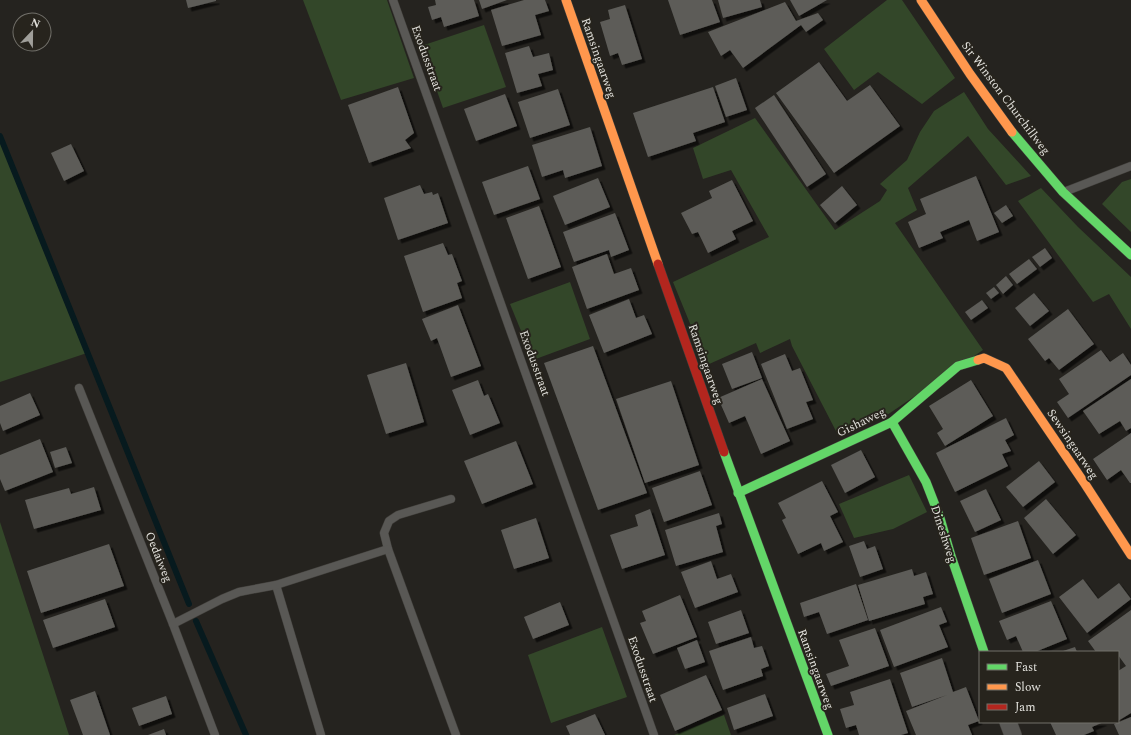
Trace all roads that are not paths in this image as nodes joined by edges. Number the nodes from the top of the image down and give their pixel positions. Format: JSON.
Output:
{"nodes":[{"id":1,"x":393,"y":0,"type":"edge"},
{"id":2,"x":566,"y":0,"type":"edge"},
{"id":3,"x":921,"y":0,"type":"edge"},
{"id":4,"x":1131,"y":166,"type":"edge"},
{"id":5,"x":1063,"y":192,"type":"junction"},
{"id":6,"x":1131,"y":255,"type":"edge"},
{"id":7,"x":984,"y":358,"type":"joint"},
{"id":8,"x":79,"y":388,"type":"dead end"},
{"id":9,"x":892,"y":422,"type":"junction"},
{"id":10,"x":738,"y":493,"type":"junction"},
{"id":11,"x":451,"y":499,"type":"dead end"},
{"id":12,"x":388,"y":549,"type":"junction"},
{"id":13,"x":1131,"y":555,"type":"edge"},
{"id":14,"x":276,"y":585,"type":"junction"},
{"id":15,"x":173,"y":624,"type":"junction"},
{"id":16,"x":984,"y":651,"type":"edge"},
{"id":17,"x":1008,"y":723,"type":"edge"},
{"id":18,"x":215,"y":735,"type":"edge"},
{"id":19,"x":321,"y":735,"type":"edge"},
{"id":20,"x":456,"y":735,"type":"edge"},
{"id":21,"x":654,"y":735,"type":"edge"},
{"id":22,"x":828,"y":735,"type":"edge"},
{"id":23,"x":1013,"y":735,"type":"edge"}],
"edges":[{"from":1,"to":21,"type":"lane","name":"Exodusstraat"},
{"from":2,"to":10,"type":"street","name":"Ramsingaarweg"},
{"from":3,"to":5,"type":"street","name":"Sir Winston Churchillweg"},
{"from":4,"to":5,"type":"lane"},
{"from":5,"to":6,"type":"street","name":"Sir Winston Churchillweg"},
{"from":7,"to":9,"type":"street","name":"Gishaweg"},
{"from":7,"to":13,"type":"street","name":"Sewsingaarweg"},
{"from":8,"to":15,"type":"lane","name":"Oedaiweg"},
{"from":9,"to":10,"type":"street","name":"Gishaweg"},
{"from":9,"to":16,"type":"street","name":"Dineshweg"},
{"from":10,"to":22,"type":"street","name":"Ramsingaarweg"},
{"from":11,"to":12,"type":"lane"},
{"from":12,"to":14,"type":"lane"},
{"from":12,"to":20,"type":"lane"},
{"from":14,"to":15,"type":"lane"},
{"from":14,"to":19,"type":"lane"},
{"from":15,"to":18,"type":"lane","name":"Oedaiweg"},
{"from":17,"to":23,"type":"street"}]}
